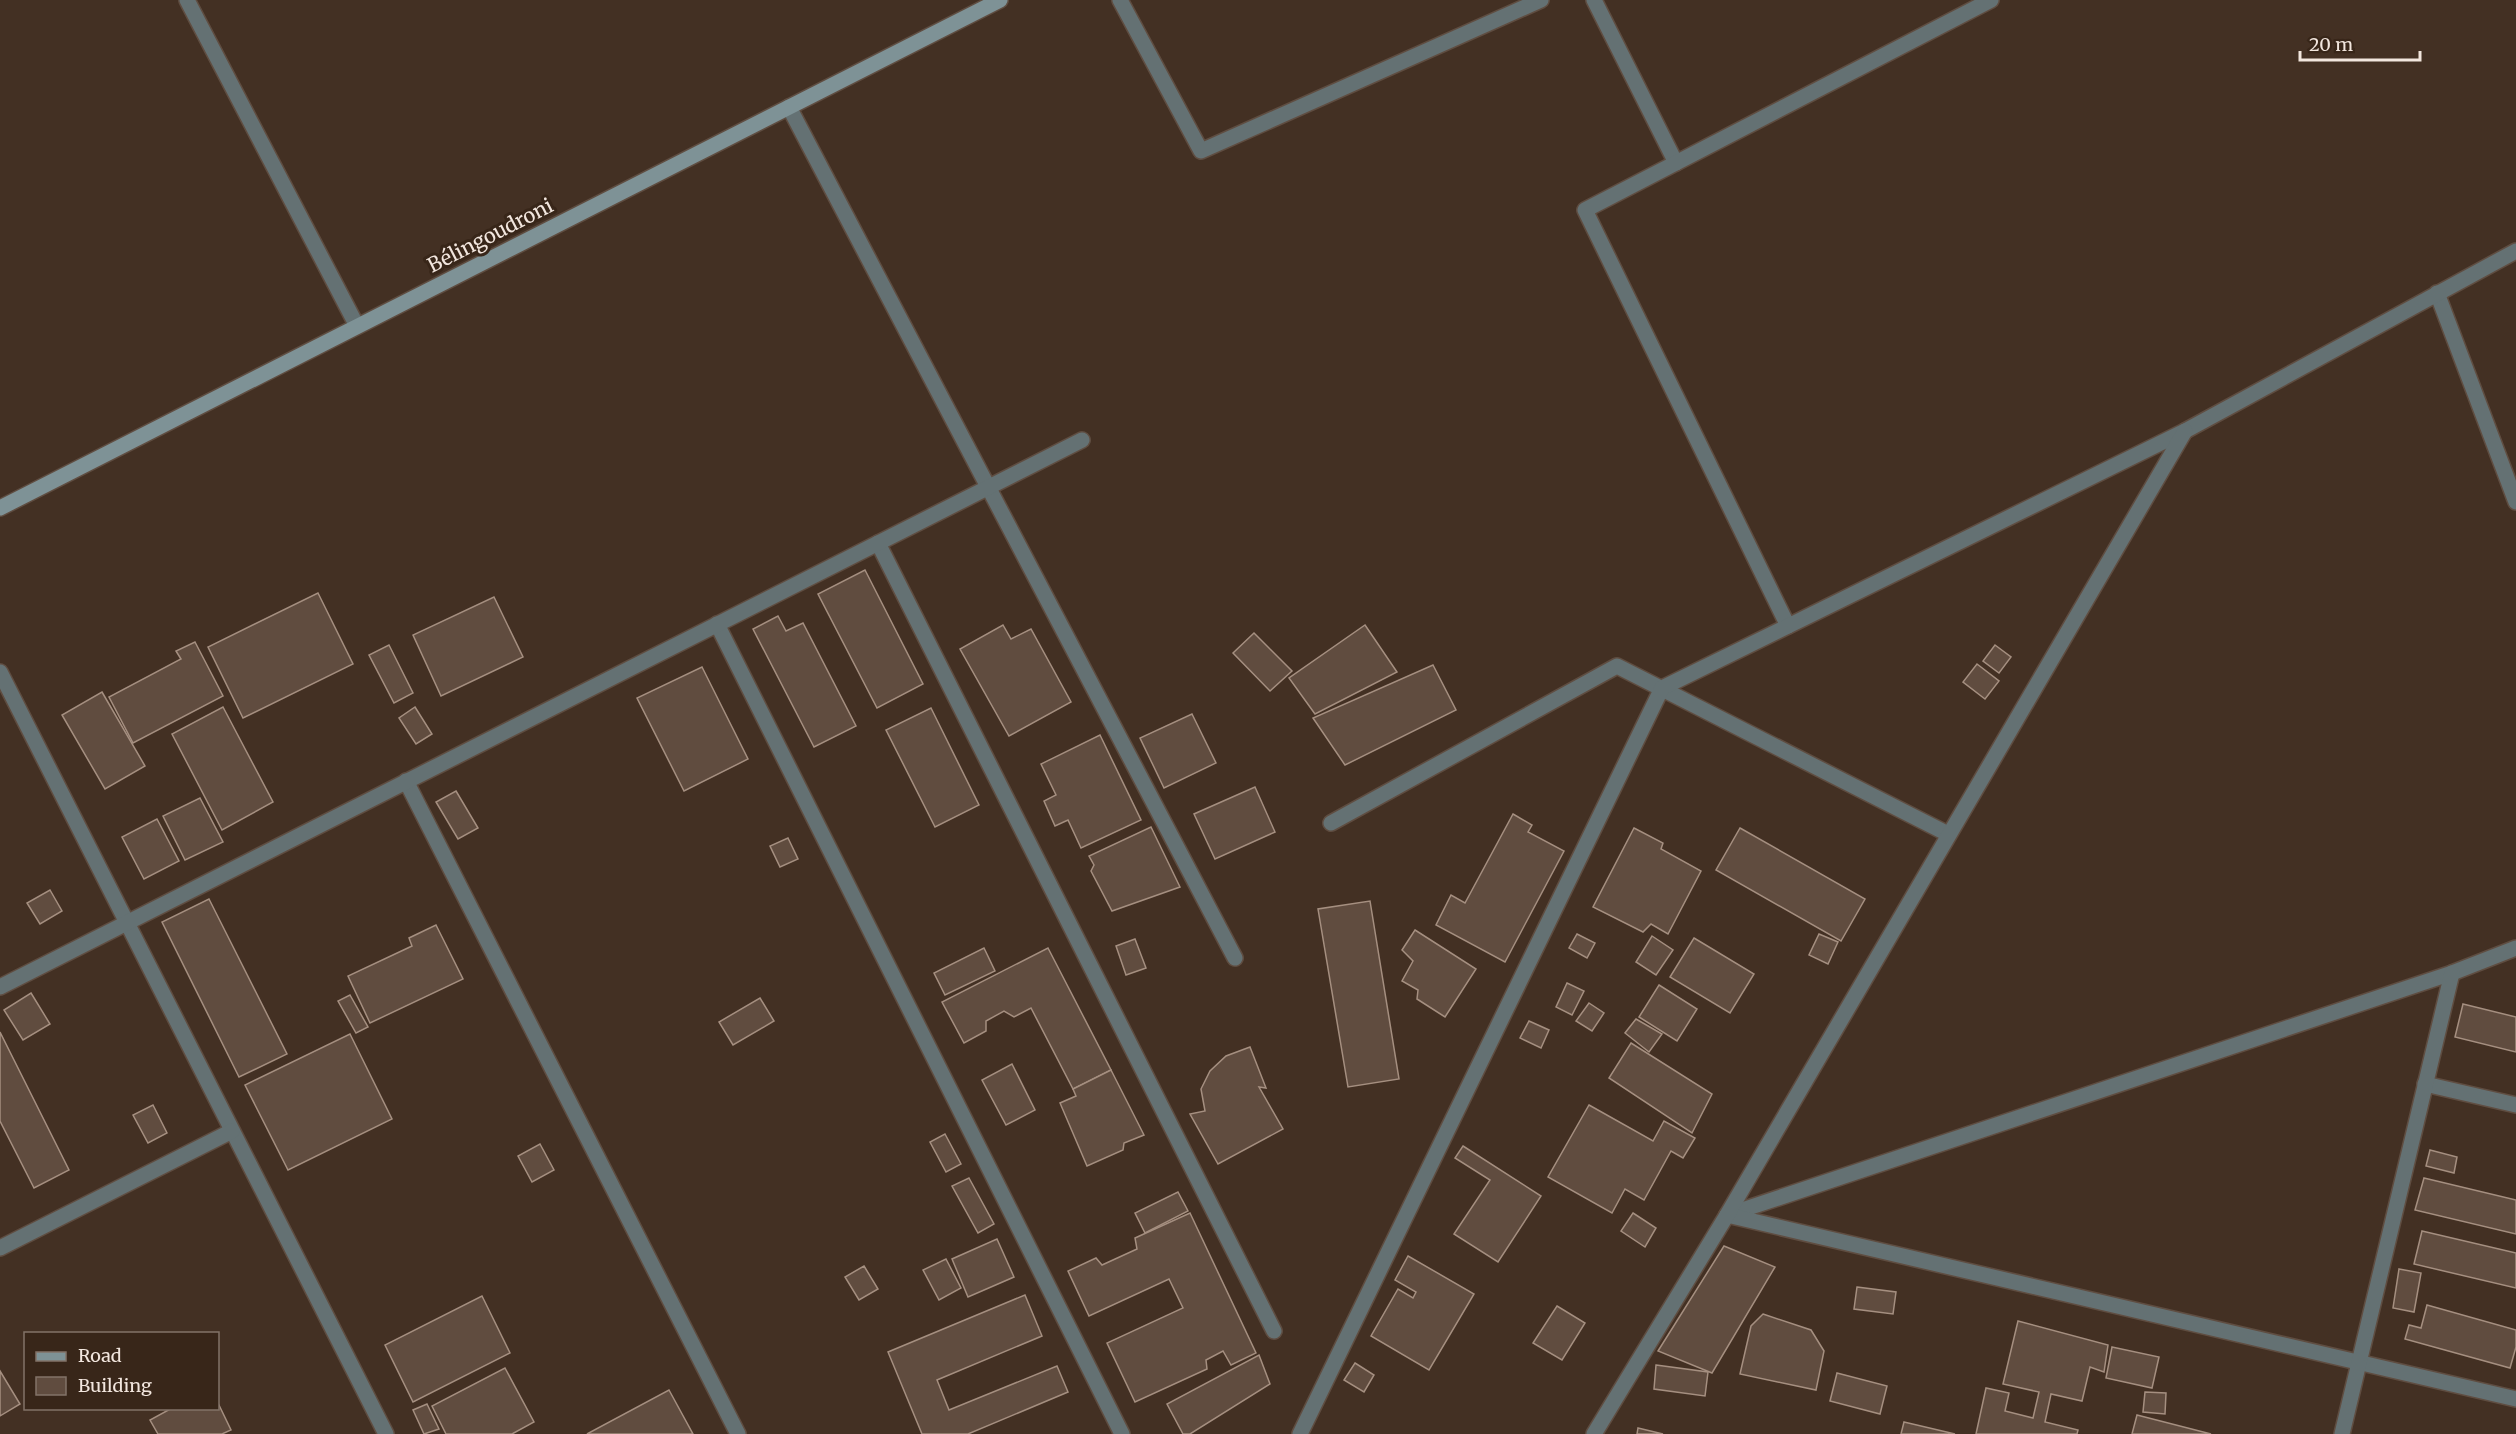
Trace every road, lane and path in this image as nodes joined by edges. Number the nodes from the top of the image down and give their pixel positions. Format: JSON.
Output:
{"nodes":[{"id":1,"x":187,"y":0,"type":"edge"},
{"id":2,"x":1000,"y":0,"type":"edge"},
{"id":3,"x":1120,"y":0,"type":"edge"},
{"id":4,"x":1541,"y":0,"type":"edge"},
{"id":5,"x":1594,"y":0,"type":"edge"},
{"id":6,"x":1991,"y":0,"type":"edge"},
{"id":7,"x":789,"y":107,"type":"junction"},
{"id":8,"x":1676,"y":163,"type":"junction"},
{"id":9,"x":2516,"y":250,"type":"edge"},
{"id":10,"x":2437,"y":293,"type":"junction"},
{"id":11,"x":357,"y":326,"type":"junction"},
{"id":12,"x":2185,"y":431,"type":"junction"},
{"id":13,"x":1082,"y":440,"type":"dead end"},
{"id":14,"x":988,"y":488,"type":"junction"},
{"id":15,"x":2516,"y":502,"type":"edge"},
{"id":16,"x":0,"y":508,"type":"edge"},
{"id":17,"x":878,"y":543,"type":"junction"},
{"id":18,"x":717,"y":624,"type":"junction"},
{"id":19,"x":1788,"y":626,"type":"junction"},
{"id":20,"x":0,"y":672,"type":"edge"},
{"id":21,"x":1662,"y":688,"type":"junction"},
{"id":22,"x":406,"y":781,"type":"junction"},
{"id":23,"x":1331,"y":823,"type":"dead end"},
{"id":24,"x":1948,"y":834,"type":"junction"},
{"id":25,"x":127,"y":922,"type":"junction"},
{"id":26,"x":2516,"y":948,"type":"edge"},
{"id":27,"x":1235,"y":958,"type":"dead end"},
{"id":28,"x":2452,"y":974,"type":"junction"},
{"id":29,"x":0,"y":987,"type":"edge"},
{"id":30,"x":2425,"y":1084,"type":"junction"},
{"id":31,"x":2516,"y":1105,"type":"edge"},
{"id":32,"x":232,"y":1131,"type":"junction"},
{"id":33,"x":1727,"y":1215,"type":"junction"},
{"id":34,"x":0,"y":1248,"type":"edge"},
{"id":35,"x":1274,"y":1331,"type":"dead end"},
{"id":36,"x":2359,"y":1362,"type":"junction"},
{"id":37,"x":2516,"y":1399,"type":"edge"},
{"id":38,"x":386,"y":1434,"type":"edge"},
{"id":39,"x":738,"y":1434,"type":"edge"},
{"id":40,"x":1122,"y":1434,"type":"edge"},
{"id":41,"x":1300,"y":1434,"type":"edge"},
{"id":42,"x":1594,"y":1434,"type":"edge"},
{"id":43,"x":2342,"y":1434,"type":"edge"}],
"edges":[{"from":1,"to":11,"type":"street"},
{"from":2,"to":7,"type":"street","name":"Bélingoudroni"},
{"from":3,"to":4,"type":"street"},
{"from":5,"to":8,"type":"street"},
{"from":6,"to":8,"type":"street"},
{"from":7,"to":11,"type":"street","name":"Bélingoudroni"},
{"from":7,"to":14,"type":"street"},
{"from":8,"to":19,"type":"street"},
{"from":9,"to":10,"type":"street"},
{"from":10,"to":12,"type":"street"},
{"from":10,"to":15,"type":"street"},
{"from":11,"to":16,"type":"street","name":"Bélingoudroni"},
{"from":12,"to":19,"type":"street"},
{"from":12,"to":24,"type":"street"},
{"from":13,"to":14,"type":"street"},
{"from":14,"to":17,"type":"street"},
{"from":14,"to":27,"type":"street"},
{"from":17,"to":18,"type":"street"},
{"from":17,"to":35,"type":"street"},
{"from":18,"to":22,"type":"street"},
{"from":18,"to":40,"type":"street"},
{"from":19,"to":21,"type":"street"},
{"from":20,"to":25,"type":"street"},
{"from":21,"to":23,"type":"street"},
{"from":21,"to":24,"type":"street"},
{"from":21,"to":41,"type":"street"},
{"from":22,"to":25,"type":"street"},
{"from":22,"to":39,"type":"street"},
{"from":24,"to":33,"type":"street"},
{"from":25,"to":29,"type":"street"},
{"from":25,"to":32,"type":"street"},
{"from":26,"to":28,"type":"street"},
{"from":28,"to":30,"type":"street"},
{"from":28,"to":33,"type":"street"},
{"from":30,"to":31,"type":"street"},
{"from":30,"to":36,"type":"street"},
{"from":32,"to":34,"type":"street"},
{"from":32,"to":38,"type":"street"},
{"from":33,"to":36,"type":"street"},
{"from":33,"to":42,"type":"street"},
{"from":36,"to":37,"type":"street"},
{"from":36,"to":43,"type":"street"}]}
